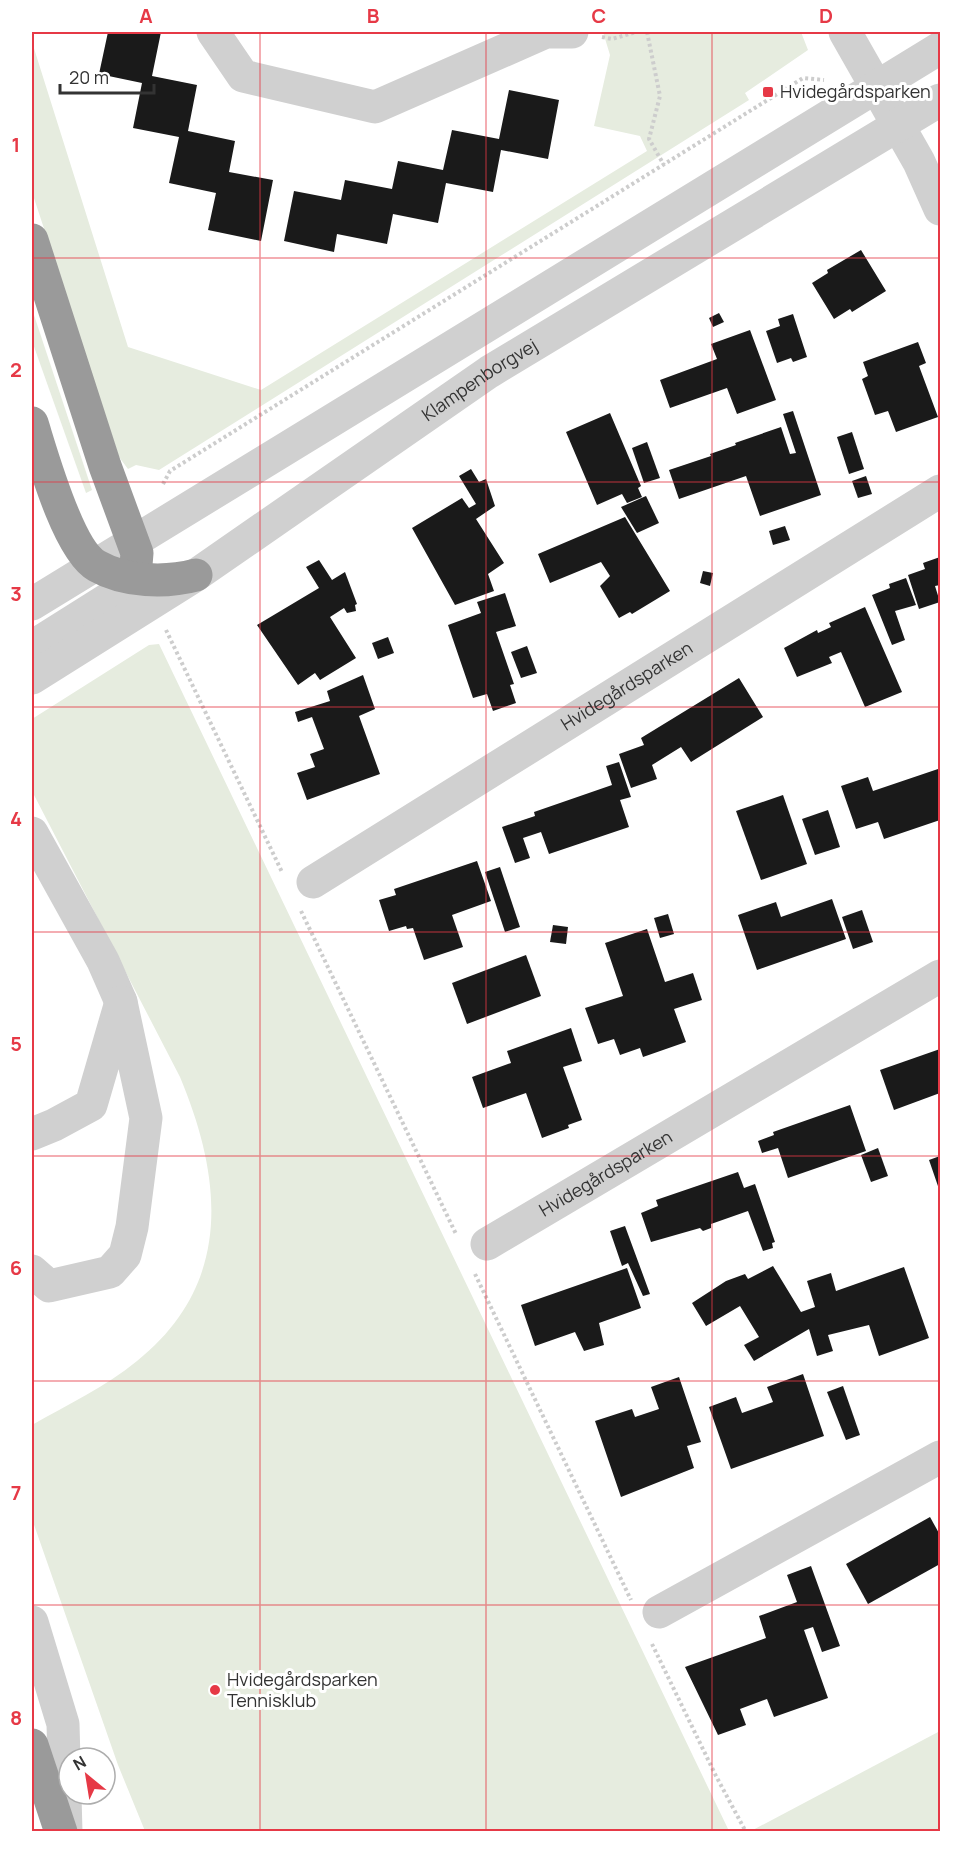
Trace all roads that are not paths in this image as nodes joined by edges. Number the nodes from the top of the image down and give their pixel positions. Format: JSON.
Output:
{"nodes":[{"id":1,"x":213,"y":32,"type":"edge"},
{"id":2,"x":572,"y":32,"type":"edge"},
{"id":3,"x":845,"y":32,"type":"edge"},
{"id":4,"x":940,"y":48,"type":"edge"},
{"id":5,"x":876,"y":86,"type":"junction"},
{"id":6,"x":940,"y":100,"type":"edge"},
{"id":7,"x":897,"y":124,"type":"junction"},
{"id":8,"x":940,"y":209,"type":"edge"},
{"id":9,"x":32,"y":240,"type":"edge"},
{"id":10,"x":32,"y":423,"type":"edge"},
{"id":11,"x":940,"y":491,"type":"edge"},
{"id":12,"x":132,"y":542,"type":"junction"},
{"id":13,"x":95,"y":565,"type":"junction"},
{"id":14,"x":196,"y":575,"type":"joint"},
{"id":15,"x":144,"y":590,"type":"junction"},
{"id":16,"x":32,"y":604,"type":"edge"},
{"id":17,"x":32,"y":647,"type":"edge"},
{"id":18,"x":32,"y":678,"type":"edge"},
{"id":19,"x":32,"y":833,"type":"edge"},
{"id":20,"x":300,"y":890,"type":"road end"},
{"id":21,"x":940,"y":976,"type":"edge"},
{"id":22,"x":121,"y":1002,"type":"junction"},
{"id":23,"x":32,"y":1134,"type":"edge"},
{"id":24,"x":473,"y":1252,"type":"road end"},
{"id":25,"x":32,"y":1271,"type":"edge"},
{"id":26,"x":940,"y":1457,"type":"edge"},
{"id":27,"x":32,"y":1622,"type":"edge"},
{"id":28,"x":649,"y":1622,"type":"road end"},
{"id":29,"x":32,"y":1745,"type":"edge"},
{"id":30,"x":32,"y":1776,"type":"edge"},
{"id":31,"x":60,"y":1832,"type":"edge"},
{"id":32,"x":66,"y":1832,"type":"edge"}],
"edges":[{"from":1,"to":2,"type":"street"},
{"from":3,"to":5,"type":"street"},
{"from":4,"to":5,"type":"street"},
{"from":5,"to":7,"type":"street"},
{"from":5,"to":12,"type":"street"},
{"from":6,"to":7,"type":"street","name":"Klampenborgvej"},
{"from":7,"to":8,"type":"street"},
{"from":7,"to":14,"type":"street","name":"Klampenborgvej"},
{"from":9,"to":12,"type":"highway"},
{"from":10,"to":13,"type":"highway"},
{"from":11,"to":20,"type":"street","name":"Hvidegårdsparken"},
{"from":12,"to":13,"type":"street"},
{"from":12,"to":15,"type":"highway"},
{"from":13,"to":15,"type":"highway"},
{"from":13,"to":16,"type":"street"},
{"from":14,"to":15,"type":"highway"},
{"from":15,"to":17,"type":"street"},
{"from":15,"to":18,"type":"street"},
{"from":19,"to":22,"type":"street"},
{"from":21,"to":24,"type":"street","name":"Hvidegårdsparken"},
{"from":22,"to":23,"type":"street"},
{"from":22,"to":25,"type":"street"},
{"from":26,"to":28,"type":"street"},
{"from":27,"to":32,"type":"street"},
{"from":29,"to":31,"type":"highway"},
{"from":30,"to":31,"type":"highway"}]}
